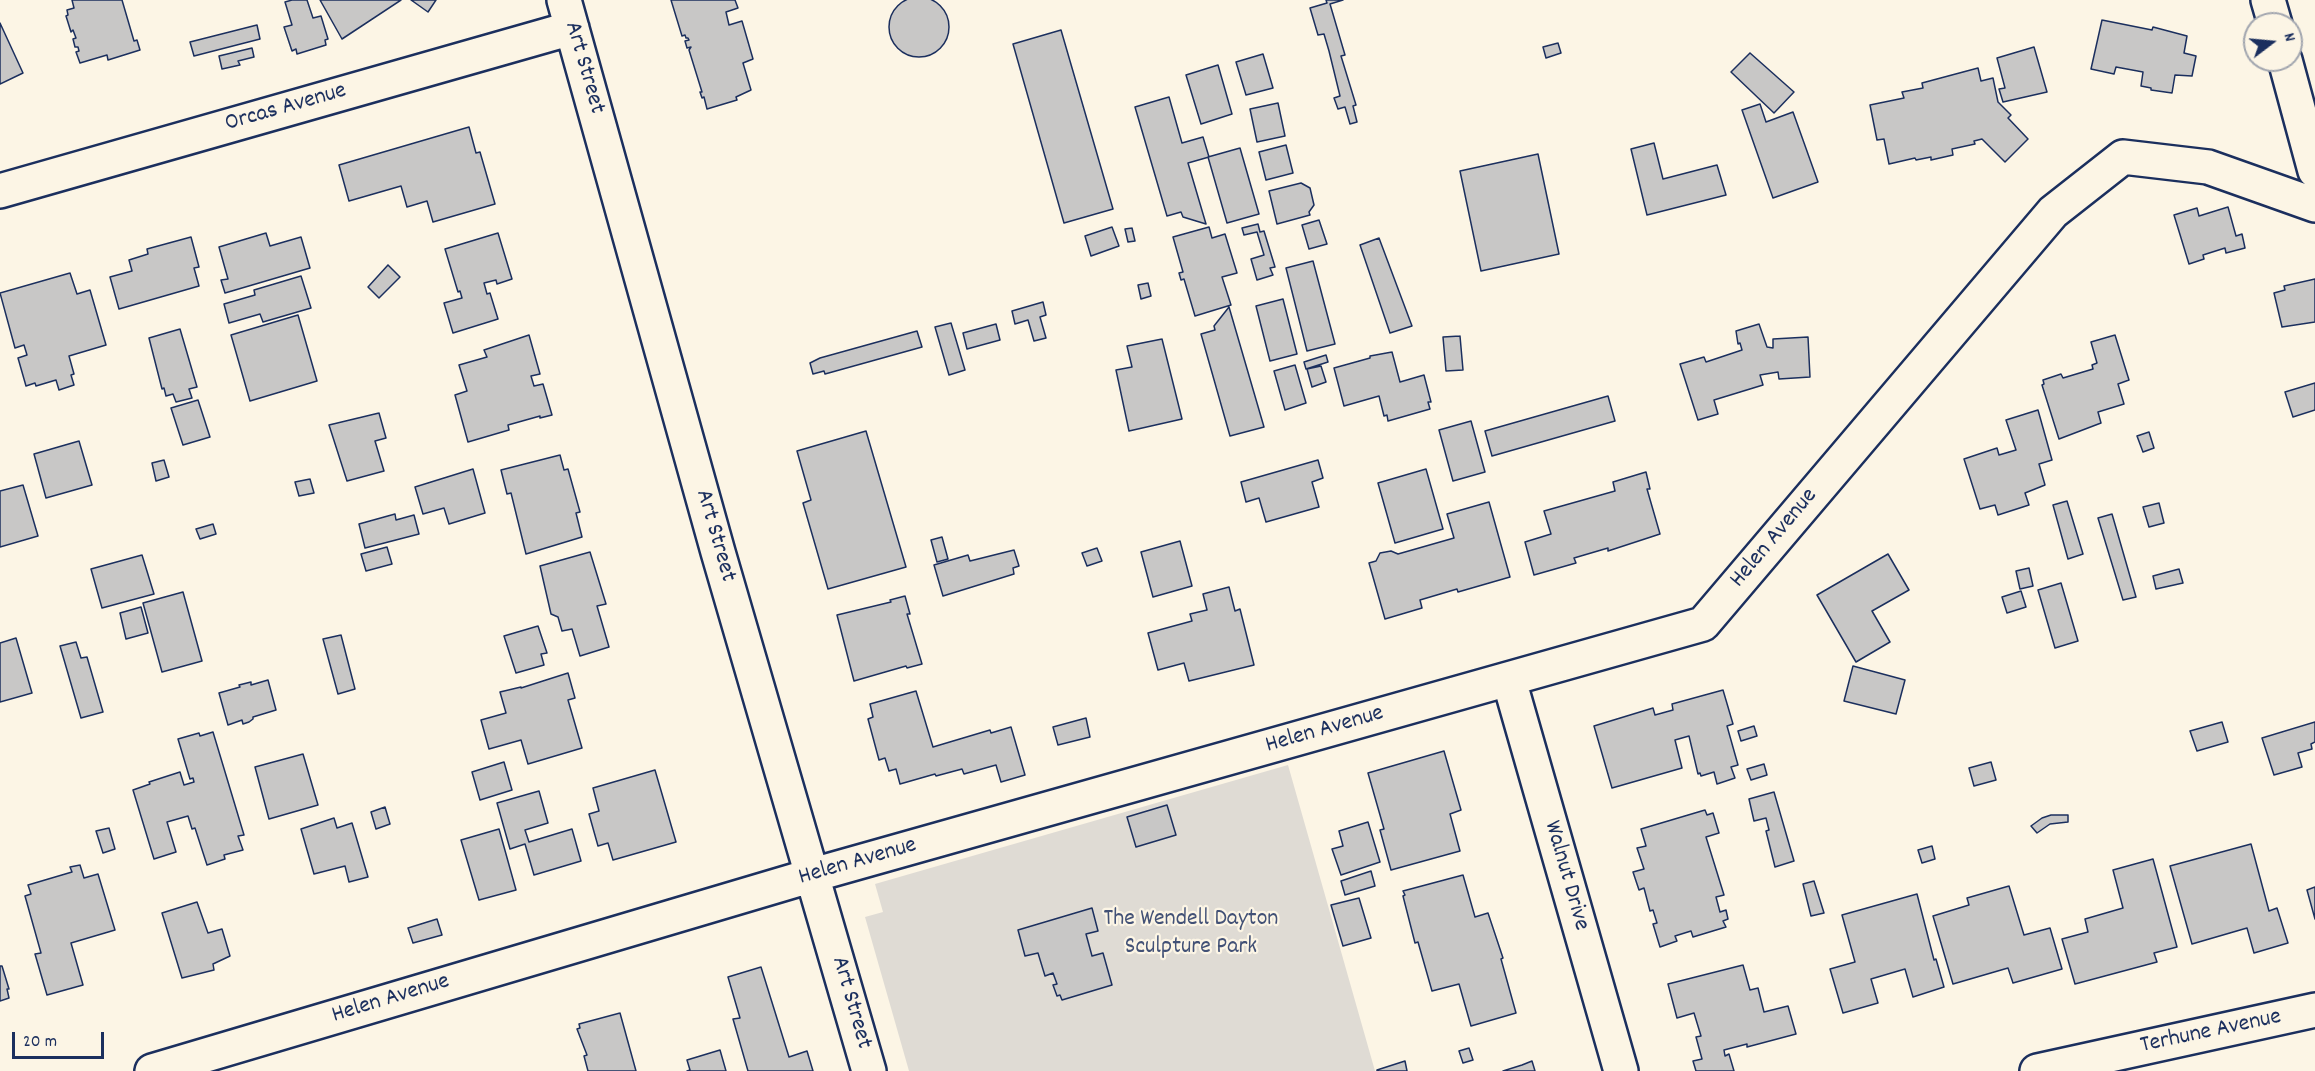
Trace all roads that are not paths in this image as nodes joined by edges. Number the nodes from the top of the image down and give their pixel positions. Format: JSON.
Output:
{"nodes":[{"id":1,"x":568,"y":14,"type":"edge"},
{"id":2,"x":2288,"y":72,"type":"edge"},
{"id":3,"x":2315,"y":171,"type":"edge"},
{"id":4,"x":0,"y":191,"type":"edge"},
{"id":5,"x":2315,"y":205,"type":"edge"},
{"id":6,"x":1509,"y":680,"type":"junction"},
{"id":7,"x":813,"y":875,"type":"junction"},
{"id":8,"x":2315,"y":1010,"type":"edge"},
{"id":9,"x":152,"y":1071,"type":"edge"},
{"id":10,"x":869,"y":1071,"type":"edge"},
{"id":11,"x":1621,"y":1071,"type":"edge"},
{"id":12,"x":2037,"y":1071,"type":"edge"}],
"edges":[{"from":1,"to":4,"type":"street","name":"Orcas Avenue"},
{"from":1,"to":7,"type":"street","name":"Art Street"},
{"from":2,"to":3,"type":"street"},
{"from":5,"to":6,"type":"street","name":"Helen Avenue"},
{"from":6,"to":7,"type":"street","name":"Helen Avenue"},
{"from":6,"to":11,"type":"street","name":"Walnut Drive"},
{"from":7,"to":9,"type":"street","name":"Helen Avenue"},
{"from":7,"to":10,"type":"street","name":"Art Street"},
{"from":8,"to":12,"type":"street","name":"Terhune Avenue"}]}
